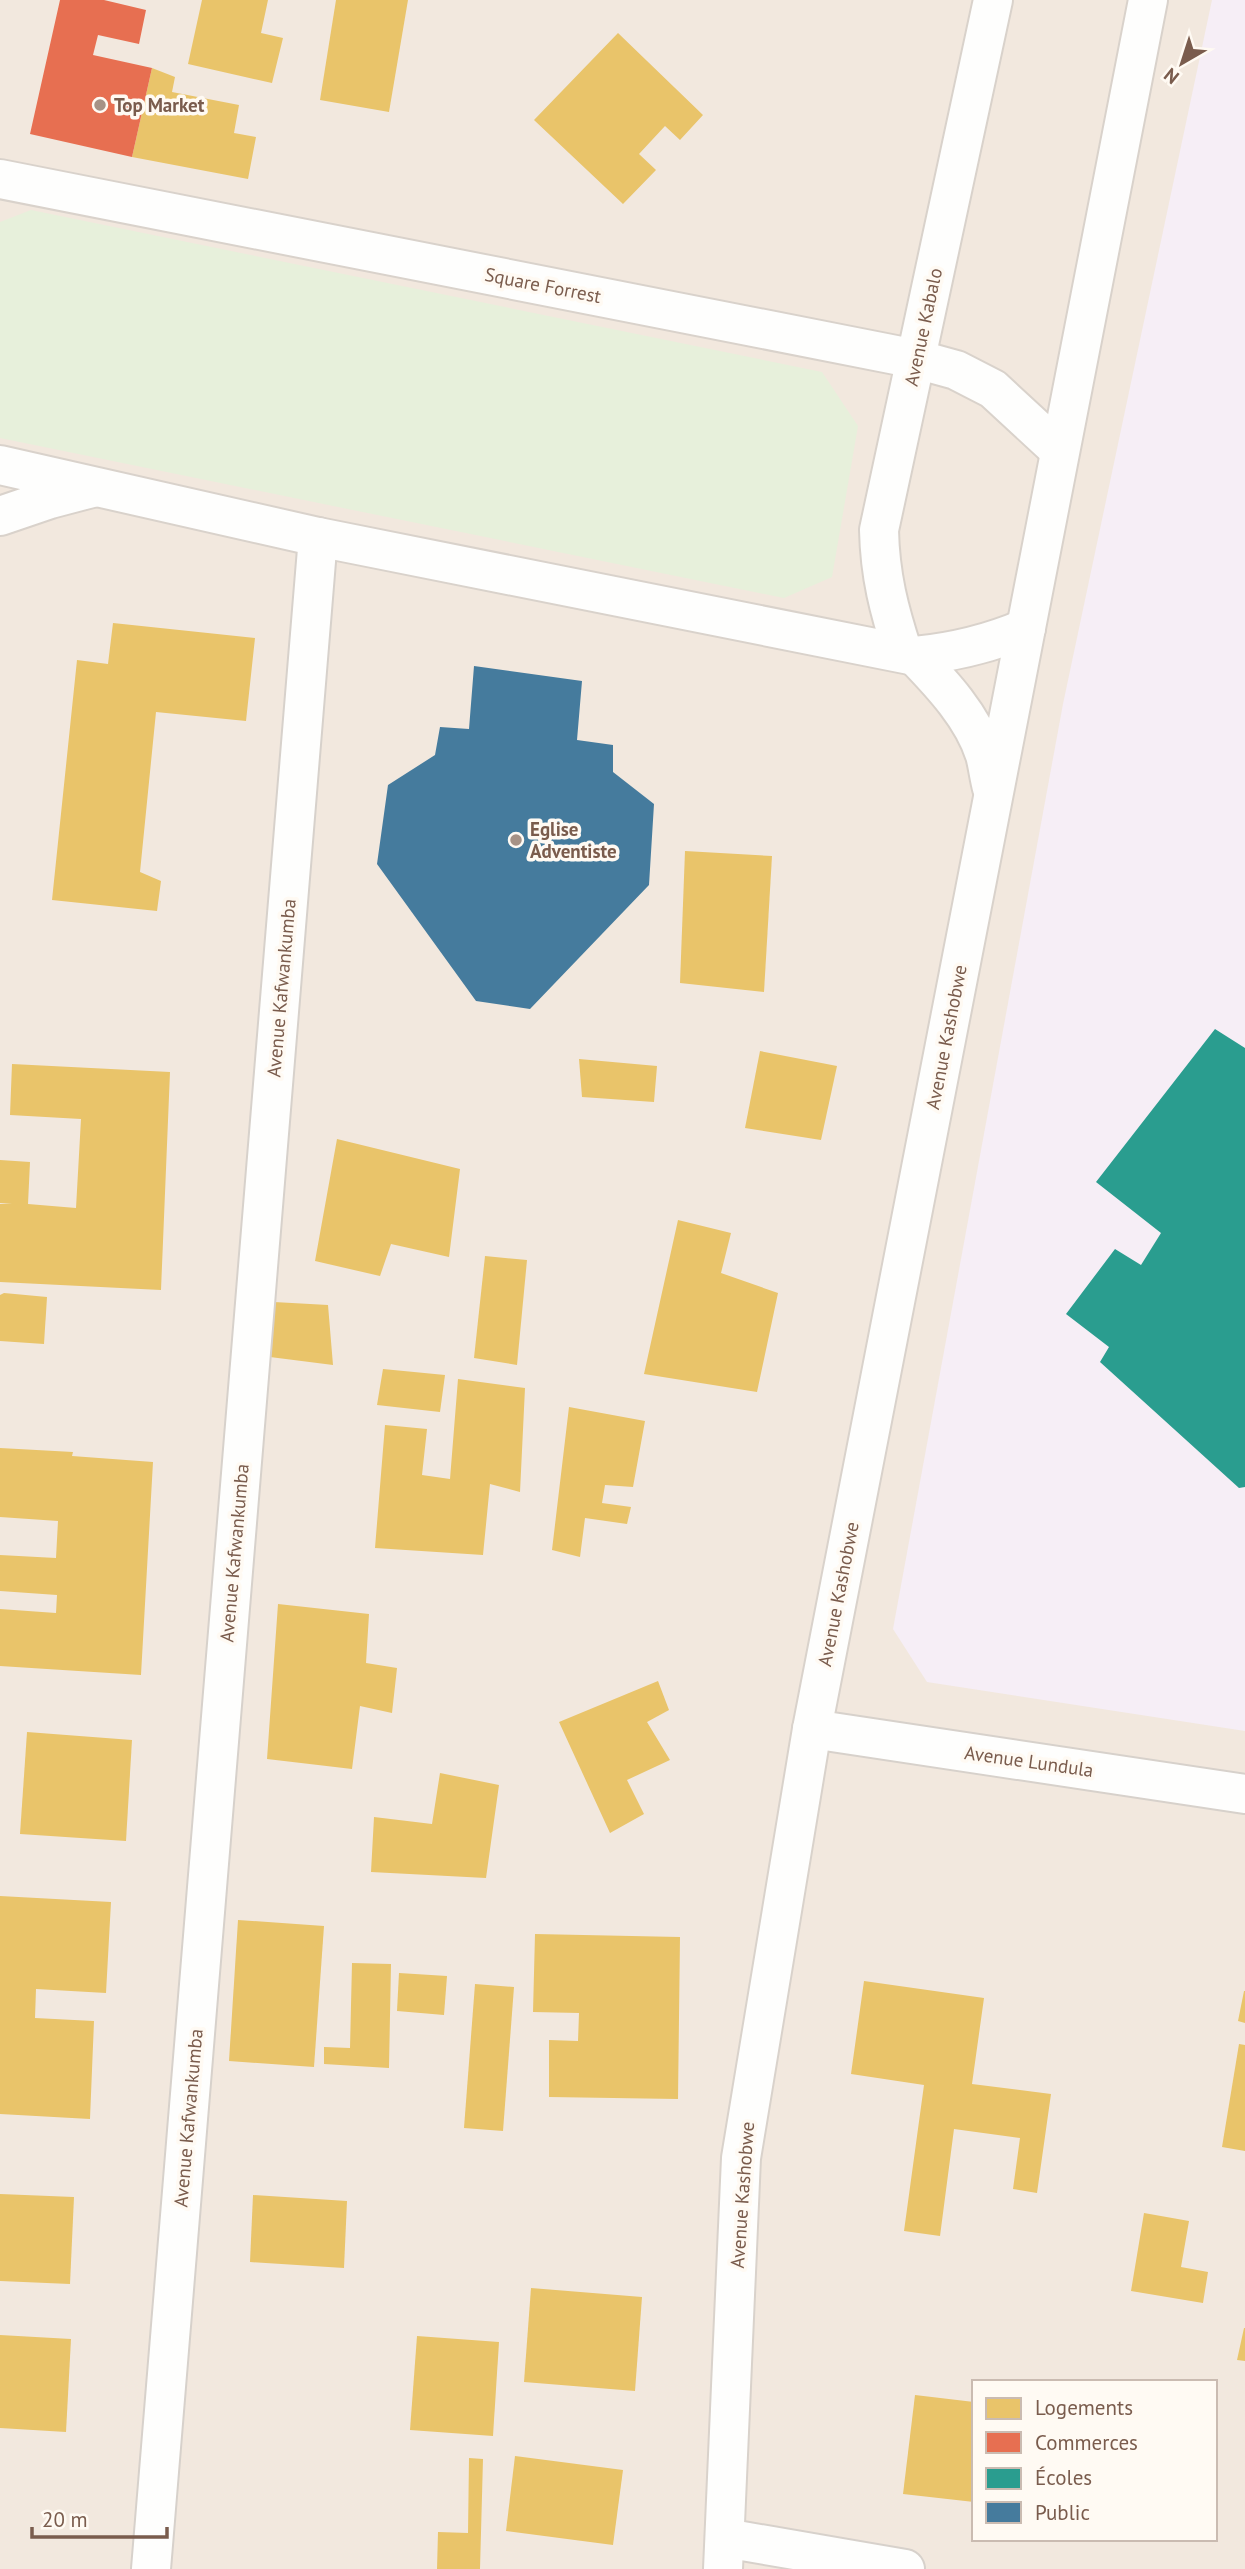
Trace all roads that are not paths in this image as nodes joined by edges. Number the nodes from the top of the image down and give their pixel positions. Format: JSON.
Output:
{"nodes":[{"id":1,"x":993,"y":0,"type":"edge"},
{"id":2,"x":1148,"y":0,"type":"edge"},
{"id":3,"x":0,"y":179,"type":"edge"},
{"id":4,"x":916,"y":359,"type":"junction"},
{"id":5,"x":1059,"y":450,"type":"junction"},
{"id":6,"x":0,"y":466,"type":"edge"},
{"id":7,"x":98,"y":487,"type":"junction"},
{"id":8,"x":0,"y":516,"type":"edge"},
{"id":9,"x":318,"y":537,"type":"junction"},
{"id":10,"x":1026,"y":628,"type":"junction"},
{"id":11,"x":909,"y":655,"type":"junction"},
{"id":12,"x":993,"y":794,"type":"junction"},
{"id":13,"x":812,"y":1729,"type":"junction"},
{"id":14,"x":1245,"y":1794,"type":"edge"},
{"id":15,"x":724,"y":2554,"type":"edge"},
{"id":16,"x":151,"y":2569,"type":"edge"},
{"id":17,"x":905,"y":2569,"type":"edge"}],
"edges":[{"from":1,"to":4,"type":"street","name":"Avenue Kabalo"},
{"from":2,"to":5,"type":"street"},
{"from":3,"to":4,"type":"street","name":"Square Forrest"},
{"from":4,"to":5,"type":"street","name":"Square Forrest"},
{"from":4,"to":11,"type":"street","name":"Avenue Kabalo"},
{"from":5,"to":10,"type":"street"},
{"from":6,"to":7,"type":"street"},
{"from":7,"to":8,"type":"street"},
{"from":7,"to":9,"type":"street"},
{"from":9,"to":11,"type":"street"},
{"from":9,"to":16,"type":"street","name":"Avenue Kafwankumba"},
{"from":10,"to":11,"type":"street"},
{"from":10,"to":12,"type":"street","name":"Avenue Kashobwe"},
{"from":11,"to":12,"type":"street"},
{"from":12,"to":13,"type":"street","name":"Avenue Kashobwe"},
{"from":13,"to":14,"type":"street","name":"Avenue Lundula"},
{"from":13,"to":15,"type":"street","name":"Avenue Kashobwe"},
{"from":15,"to":17,"type":"street"}]}
